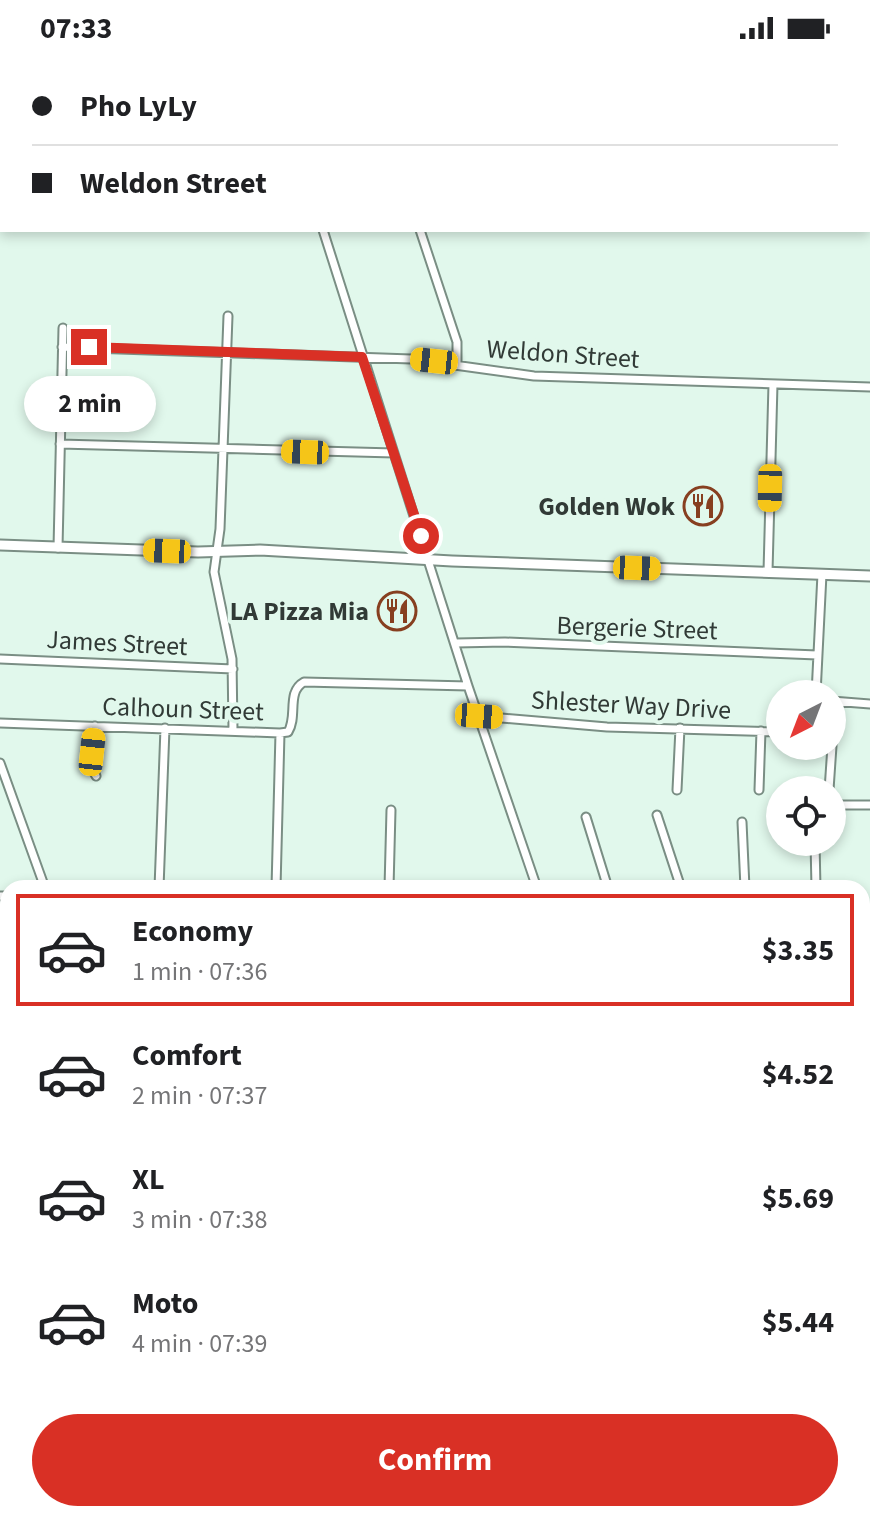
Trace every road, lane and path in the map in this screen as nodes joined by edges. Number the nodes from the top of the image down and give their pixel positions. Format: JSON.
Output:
{"nodes":[{"id":1,"x":324,"y":232,"type":"edge"},
{"id":2,"x":421,"y":232,"type":"edge"},
{"id":3,"x":228,"y":316,"type":"dead end"},
{"id":4,"x":63,"y":328,"type":"dead end"},
{"id":5,"x":62,"y":347,"type":"junction"},
{"id":6,"x":225,"y":352,"type":"junction"},
{"id":7,"x":362,"y":357,"type":"junction"},
{"id":8,"x":457,"y":364,"type":"junction"},
{"id":9,"x":773,"y":384,"type":"junction"},
{"id":10,"x":870,"y":387,"type":"edge"},
{"id":11,"x":60,"y":444,"type":"junction"},
{"id":12,"x":222,"y":449,"type":"junction"},
{"id":13,"x":394,"y":453,"type":"junction"},
{"id":14,"x":0,"y":545,"type":"edge"},
{"id":15,"x":58,"y":548,"type":"junction"},
{"id":16,"x":217,"y":551,"type":"junction"},
{"id":17,"x":427,"y":558,"type":"junction"},
{"id":18,"x":768,"y":572,"type":"junction"},
{"id":19,"x":822,"y":574,"type":"junction"},
{"id":20,"x":870,"y":576,"type":"edge"},
{"id":21,"x":456,"y":643,"type":"junction"},
{"id":22,"x":817,"y":655,"type":"junction"},
{"id":23,"x":0,"y":659,"type":"edge"},
{"id":24,"x":233,"y":669,"type":"junction"},
{"id":25,"x":816,"y":680,"type":"edge"},
{"id":26,"x":468,"y":686,"type":"junction"},
{"id":27,"x":846,"y":702,"type":"edge"},
{"id":28,"x":870,"y":704,"type":"edge"},
{"id":29,"x":479,"y":716,"type":"junction"},
{"id":30,"x":0,"y":723,"type":"edge"},
{"id":31,"x":95,"y":726,"type":"junction"},
{"id":32,"x":165,"y":728,"type":"junction"},
{"id":33,"x":680,"y":728,"type":"junction"},
{"id":34,"x":233,"y":730,"type":"junction"},
{"id":35,"x":761,"y":731,"type":"junction"},
{"id":36,"x":766,"y":731,"type":"edge"},
{"id":37,"x":280,"y":733,"type":"junction"},
{"id":38,"x":0,"y":763,"type":"edge"},
{"id":39,"x":96,"y":776,"type":"dead end"},
{"id":40,"x":677,"y":790,"type":"dead end"},
{"id":41,"x":759,"y":790,"type":"dead end"},
{"id":42,"x":846,"y":805,"type":"edge"},
{"id":43,"x":870,"y":805,"type":"edge"},
{"id":44,"x":391,"y":810,"type":"dead end"},
{"id":45,"x":657,"y":815,"type":"dead end"},
{"id":46,"x":586,"y":817,"type":"dead end"},
{"id":47,"x":742,"y":822,"type":"dead end"},
{"id":48,"x":815,"y":856,"type":"edge"},
{"id":49,"x":42,"y":880,"type":"edge"},
{"id":50,"x":159,"y":880,"type":"edge"},
{"id":51,"x":276,"y":880,"type":"edge"},
{"id":52,"x":389,"y":880,"type":"edge"},
{"id":53,"x":534,"y":880,"type":"edge"},
{"id":54,"x":606,"y":880,"type":"edge"},
{"id":55,"x":678,"y":880,"type":"edge"},
{"id":56,"x":745,"y":880,"type":"edge"},
{"id":57,"x":816,"y":880,"type":"edge"}],
"edges":[{"from":1,"to":7,"type":"street"},
{"from":2,"to":8,"type":"street"},
{"from":3,"to":6,"type":"street"},
{"from":4,"to":5,"type":"street"},
{"from":5,"to":6,"type":"street","name":"Weldon Street"},
{"from":5,"to":11,"type":"street"},
{"from":6,"to":7,"type":"street","name":"Weldon Street"},
{"from":6,"to":12,"type":"street"},
{"from":7,"to":8,"type":"street","name":"Weldon Street"},
{"from":7,"to":13,"type":"street"},
{"from":8,"to":9,"type":"street","name":"Weldon Street"},
{"from":9,"to":10,"type":"street","name":"Weldon Street"},
{"from":9,"to":18,"type":"street"},
{"from":11,"to":12,"type":"street"},
{"from":11,"to":15,"type":"street"},
{"from":12,"to":13,"type":"street"},
{"from":12,"to":16,"type":"street"},
{"from":13,"to":17,"type":"street"},
{"from":14,"to":15,"type":"main road"},
{"from":15,"to":16,"type":"main road"},
{"from":16,"to":17,"type":"main road"},
{"from":16,"to":24,"type":"street"},
{"from":17,"to":18,"type":"main road"},
{"from":17,"to":21,"type":"street"},
{"from":18,"to":19,"type":"main road"},
{"from":19,"to":20,"type":"main road"},
{"from":19,"to":22,"type":"street"},
{"from":21,"to":22,"type":"street","name":"Bergerie Street"},
{"from":21,"to":26,"type":"street"},
{"from":22,"to":25,"type":"street"},
{"from":23,"to":24,"type":"street","name":"James Street"},
{"from":24,"to":34,"type":"street"},
{"from":26,"to":29,"type":"street"},
{"from":26,"to":37,"type":"street","name":"Calhoun Street"},
{"from":27,"to":28,"type":"street"},
{"from":29,"to":33,"type":"street","name":"Shlester Way Drive"},
{"from":29,"to":53,"type":"street"},
{"from":30,"to":31,"type":"street","name":"Calhoun Street"},
{"from":31,"to":32,"type":"street","name":"Calhoun Street"},
{"from":31,"to":39,"type":"street"},
{"from":32,"to":34,"type":"street","name":"Calhoun Street"},
{"from":32,"to":50,"type":"street"},
{"from":33,"to":35,"type":"street","name":"Shlester Way Drive"},
{"from":33,"to":40,"type":"street"},
{"from":34,"to":37,"type":"street","name":"Calhoun Street"},
{"from":35,"to":36,"type":"street","name":"Shlester Way Drive"},
{"from":35,"to":41,"type":"street"},
{"from":37,"to":51,"type":"street"},
{"from":38,"to":49,"type":"street"},
{"from":42,"to":43,"type":"street"},
{"from":44,"to":52,"type":"street"},
{"from":45,"to":55,"type":"street"},
{"from":46,"to":54,"type":"street"},
{"from":47,"to":56,"type":"street"},
{"from":48,"to":57,"type":"street"}]}
